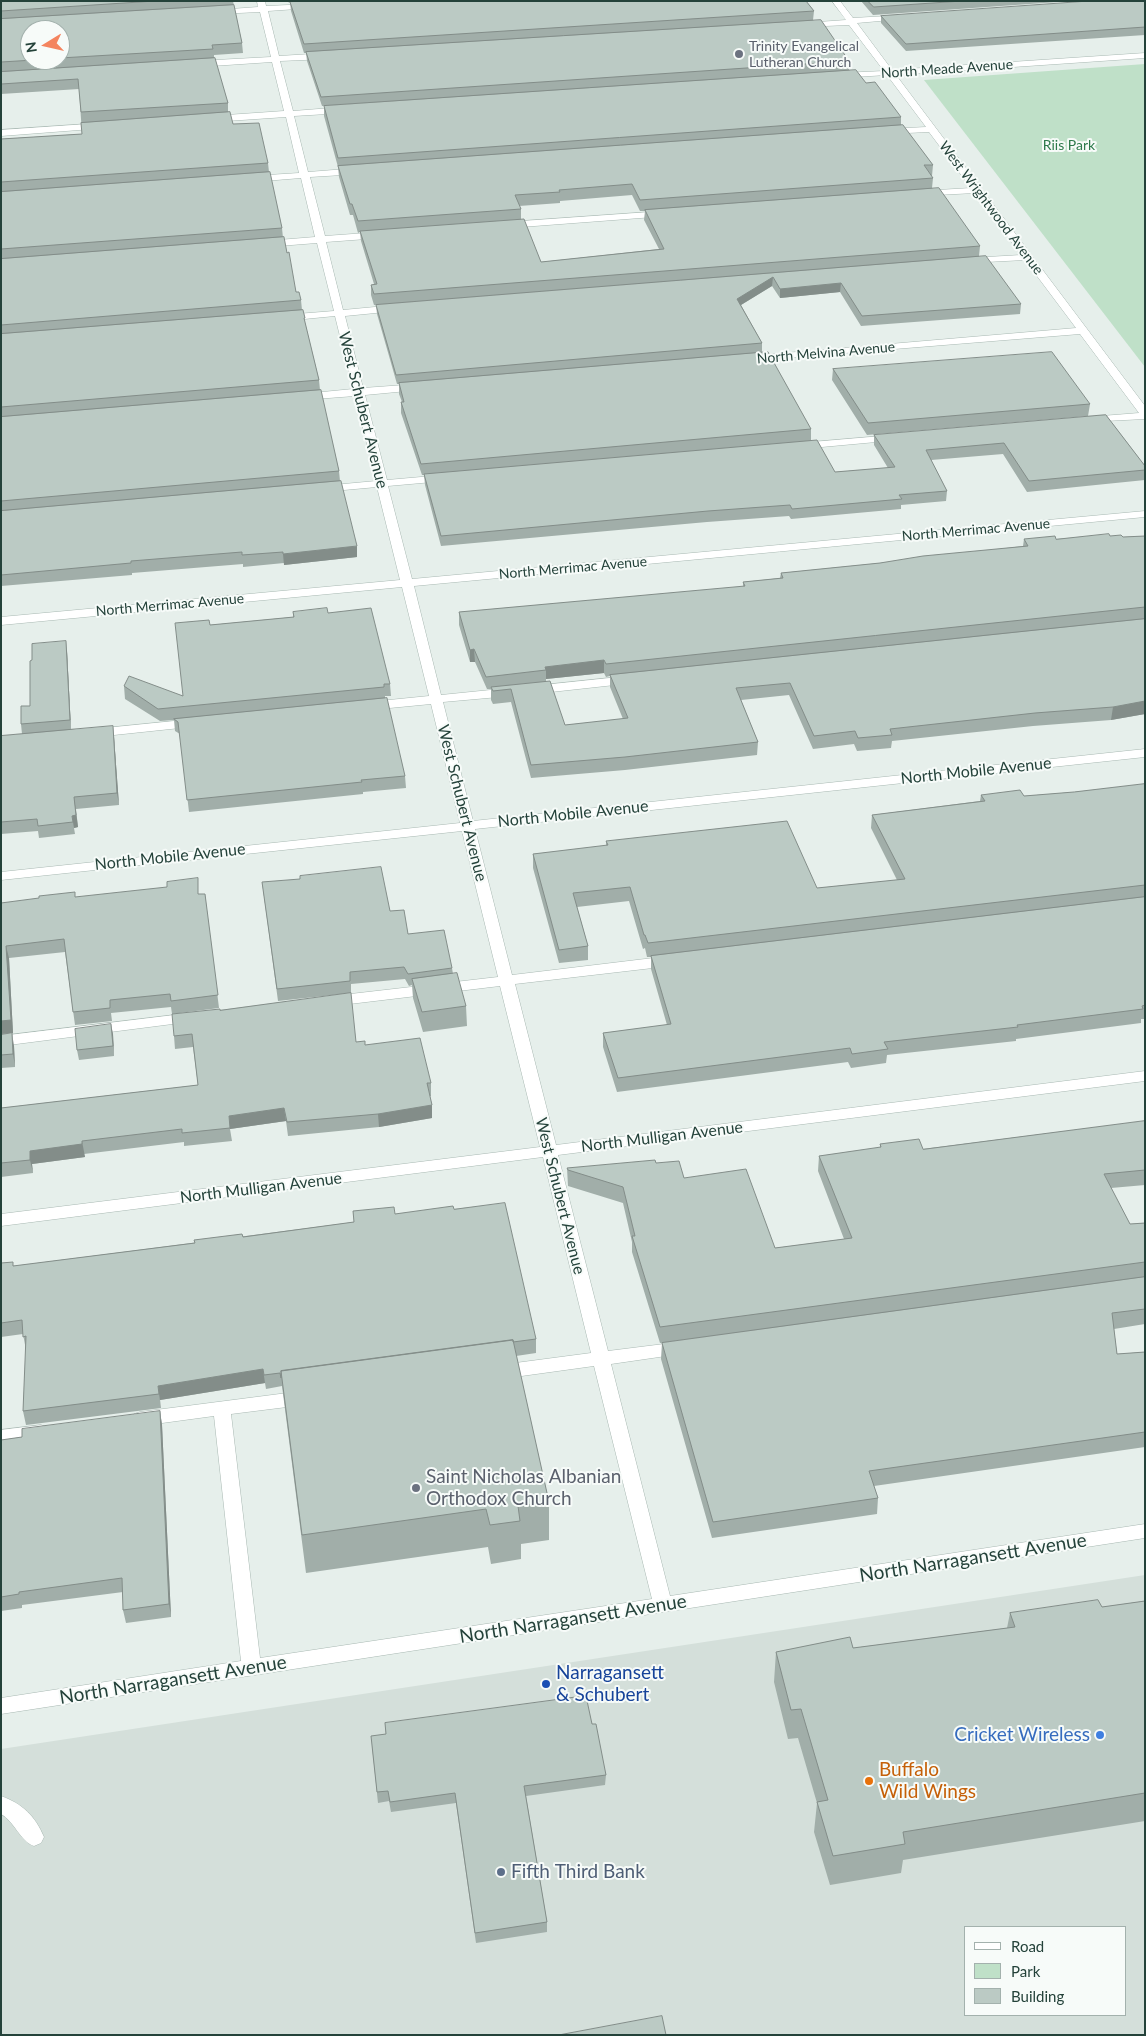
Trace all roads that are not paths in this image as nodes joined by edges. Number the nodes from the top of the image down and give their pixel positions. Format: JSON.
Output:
{"nodes":[{"id":1,"x":836,"y":1,"type":"edge"},
{"id":2,"x":261,"y":5,"type":"edge"},
{"id":3,"x":318,"y":5,"type":"edge"},
{"id":4,"x":204,"y":12,"type":"edge"},
{"id":5,"x":914,"y":16,"type":"edge"},
{"id":6,"x":851,"y":21,"type":"junction"},
{"id":7,"x":797,"y":25,"type":"edge"},
{"id":8,"x":1145,"y":55,"type":"edge"},
{"id":9,"x":334,"y":56,"type":"edge"},
{"id":10,"x":275,"y":59,"type":"junction"},
{"id":11,"x":187,"y":65,"type":"edge"},
{"id":12,"x":890,"y":73,"type":"junction"},
{"id":13,"x":834,"y":76,"type":"edge"},
{"id":14,"x":358,"y":109,"type":"edge"},
{"id":15,"x":288,"y":114,"type":"junction"},
{"id":16,"x":199,"y":120,"type":"edge"},
{"id":17,"x":110,"y":126,"type":"edge"},
{"id":18,"x":932,"y":129,"type":"junction"},
{"id":19,"x":882,"y":132,"type":"edge"},
{"id":20,"x":1,"y":133,"type":"edge"},
{"id":21,"x":374,"y":170,"type":"edge"},
{"id":22,"x":304,"y":175,"type":"junction"},
{"id":23,"x":245,"y":179,"type":"edge"},
{"id":24,"x":977,"y":190,"type":"junction"},
{"id":25,"x":908,"y":195,"type":"edge"},
{"id":26,"x":679,"y":212,"type":"edge"},
{"id":27,"x":500,"y":226,"type":"edge"},
{"id":28,"x":390,"y":234,"type":"edge"},
{"id":29,"x":320,"y":240,"type":"junction"},
{"id":30,"x":253,"y":245,"type":"edge"},
{"id":31,"x":1027,"y":257,"type":"junction"},
{"id":32,"x":958,"y":262,"type":"edge"},
{"id":33,"x":408,"y":308,"type":"edge"},
{"id":34,"x":339,"y":313,"type":"junction"},
{"id":35,"x":269,"y":319,"type":"edge"},
{"id":36,"x":1082,"y":331,"type":"junction"},
{"id":37,"x":735,"y":360,"type":"edge"},
{"id":38,"x":428,"y":386,"type":"edge"},
{"id":39,"x":358,"y":392,"type":"junction"},
{"id":40,"x":289,"y":398,"type":"edge"},
{"id":41,"x":1145,"y":415,"type":"edge"},
{"id":42,"x":1075,"y":422,"type":"edge"},
{"id":43,"x":907,"y":437,"type":"edge"},
{"id":44,"x":788,"y":447,"type":"edge"},
{"id":45,"x":451,"y":477,"type":"edge"},
{"id":46,"x":381,"y":484,"type":"junction"},
{"id":47,"x":313,"y":490,"type":"edge"},
{"id":48,"x":1145,"y":514,"type":"edge"},
{"id":49,"x":407,"y":583,"type":"junction"},
{"id":50,"x":1,"y":621,"type":"edge"},
{"id":51,"x":643,"y":678,"type":"edge"},
{"id":52,"x":436,"y":700,"type":"junction"},
{"id":53,"x":357,"y":708,"type":"edge"},
{"id":54,"x":209,"y":722,"type":"edge"},
{"id":55,"x":80,"y":734,"type":"edge"},
{"id":56,"x":1145,"y":752,"type":"edge"},
{"id":57,"x":467,"y":825,"type":"junction"},
{"id":58,"x":1,"y":876,"type":"edge"},
{"id":59,"x":683,"y":959,"type":"edge"},
{"id":60,"x":506,"y":981,"type":"junction"},
{"id":61,"x":318,"y":1003,"type":"edge"},
{"id":62,"x":209,"y":1016,"type":"edge"},
{"id":63,"x":1,"y":1041,"type":"edge"},
{"id":64,"x":1145,"y":1076,"type":"edge"},
{"id":65,"x":549,"y":1152,"type":"junction"},
{"id":66,"x":1,"y":1220,"type":"edge"},
{"id":67,"x":700,"y":1345,"type":"edge"},
{"id":68,"x":601,"y":1359,"type":"junction"},
{"id":69,"x":484,"y":1374,"type":"edge"},
{"id":70,"x":319,"y":1396,"type":"edge"},
{"id":71,"x":222,"y":1409,"type":"junction"},
{"id":72,"x":126,"y":1421,"type":"edge"},
{"id":73,"x":59,"y":1430,"type":"edge"},
{"id":74,"x":1,"y":1437,"type":"edge"},
{"id":75,"x":1145,"y":1531,"type":"edge"},
{"id":76,"x":662,"y":1605,"type":"junction"},
{"id":77,"x":251,"y":1668,"type":"junction"},
{"id":78,"x":1,"y":1706,"type":"edge"},
{"id":79,"x":1,"y":1805,"type":"edge"},
{"id":80,"x":34,"y":1837,"type":"dead end"}],
"edges":[{"from":1,"to":6,"type":"street","name":"West Wrightwood Avenue"},
{"from":2,"to":3,"type":"street"},
{"from":2,"to":4,"type":"street"},
{"from":2,"to":10,"type":"street","name":"West Schubert Avenue"},
{"from":5,"to":6,"type":"street"},
{"from":6,"to":7,"type":"street"},
{"from":6,"to":12,"type":"street","name":"West Wrightwood Avenue"},
{"from":8,"to":12,"type":"street","name":"North Meade Avenue"},
{"from":9,"to":10,"type":"street"},
{"from":10,"to":11,"type":"street"},
{"from":10,"to":15,"type":"street","name":"West Schubert Avenue"},
{"from":12,"to":13,"type":"street","name":"North Meade Avenue"},
{"from":12,"to":18,"type":"street","name":"West Wrightwood Avenue"},
{"from":14,"to":15,"type":"street"},
{"from":15,"to":16,"type":"street"},
{"from":15,"to":22,"type":"street","name":"West Schubert Avenue"},
{"from":17,"to":20,"type":"street"},
{"from":18,"to":19,"type":"street"},
{"from":18,"to":24,"type":"street","name":"West Wrightwood Avenue"},
{"from":21,"to":22,"type":"street"},
{"from":22,"to":23,"type":"street"},
{"from":22,"to":29,"type":"street","name":"West Schubert Avenue"},
{"from":24,"to":25,"type":"street"},
{"from":24,"to":31,"type":"street","name":"West Wrightwood Avenue"},
{"from":26,"to":27,"type":"street"},
{"from":28,"to":29,"type":"street"},
{"from":29,"to":30,"type":"street"},
{"from":29,"to":34,"type":"street","name":"West Schubert Avenue"},
{"from":31,"to":32,"type":"street"},
{"from":31,"to":36,"type":"street","name":"West Wrightwood Avenue"},
{"from":33,"to":34,"type":"street"},
{"from":34,"to":35,"type":"street"},
{"from":34,"to":39,"type":"street","name":"West Schubert Avenue"},
{"from":36,"to":37,"type":"street","name":"North Melvina Avenue"},
{"from":36,"to":41,"type":"street","name":"West Wrightwood Avenue"},
{"from":38,"to":39,"type":"street"},
{"from":39,"to":40,"type":"street"},
{"from":39,"to":46,"type":"street","name":"West Schubert Avenue"},
{"from":41,"to":42,"type":"street"},
{"from":43,"to":44,"type":"street"},
{"from":45,"to":46,"type":"street"},
{"from":46,"to":47,"type":"street"},
{"from":46,"to":49,"type":"street","name":"West Schubert Avenue"},
{"from":48,"to":49,"type":"street","name":"North Merrimac Avenue"},
{"from":49,"to":50,"type":"street","name":"North Merrimac Avenue"},
{"from":49,"to":52,"type":"street","name":"West Schubert Avenue"},
{"from":51,"to":52,"type":"street"},
{"from":52,"to":53,"type":"street"},
{"from":52,"to":57,"type":"street","name":"West Schubert Avenue"},
{"from":54,"to":55,"type":"street"},
{"from":56,"to":57,"type":"street","name":"North Mobile Avenue"},
{"from":57,"to":58,"type":"street","name":"North Mobile Avenue"},
{"from":57,"to":60,"type":"street","name":"West Schubert Avenue"},
{"from":59,"to":60,"type":"street"},
{"from":60,"to":61,"type":"street"},
{"from":60,"to":65,"type":"street","name":"West Schubert Avenue"},
{"from":62,"to":63,"type":"street"},
{"from":64,"to":65,"type":"street","name":"North Mulligan Avenue"},
{"from":65,"to":66,"type":"street","name":"North Mulligan Avenue"},
{"from":65,"to":68,"type":"street","name":"West Schubert Avenue"},
{"from":67,"to":68,"type":"street"},
{"from":68,"to":69,"type":"street"},
{"from":68,"to":76,"type":"street","name":"West Schubert Avenue"},
{"from":70,"to":71,"type":"street"},
{"from":71,"to":72,"type":"street"},
{"from":71,"to":77,"type":"street"},
{"from":73,"to":74,"type":"street"},
{"from":75,"to":76,"type":"street","name":"North Narragansett Avenue"},
{"from":76,"to":77,"type":"street","name":"North Narragansett Avenue"},
{"from":77,"to":78,"type":"street","name":"North Narragansett Avenue"},
{"from":79,"to":80,"type":"street"}]}
